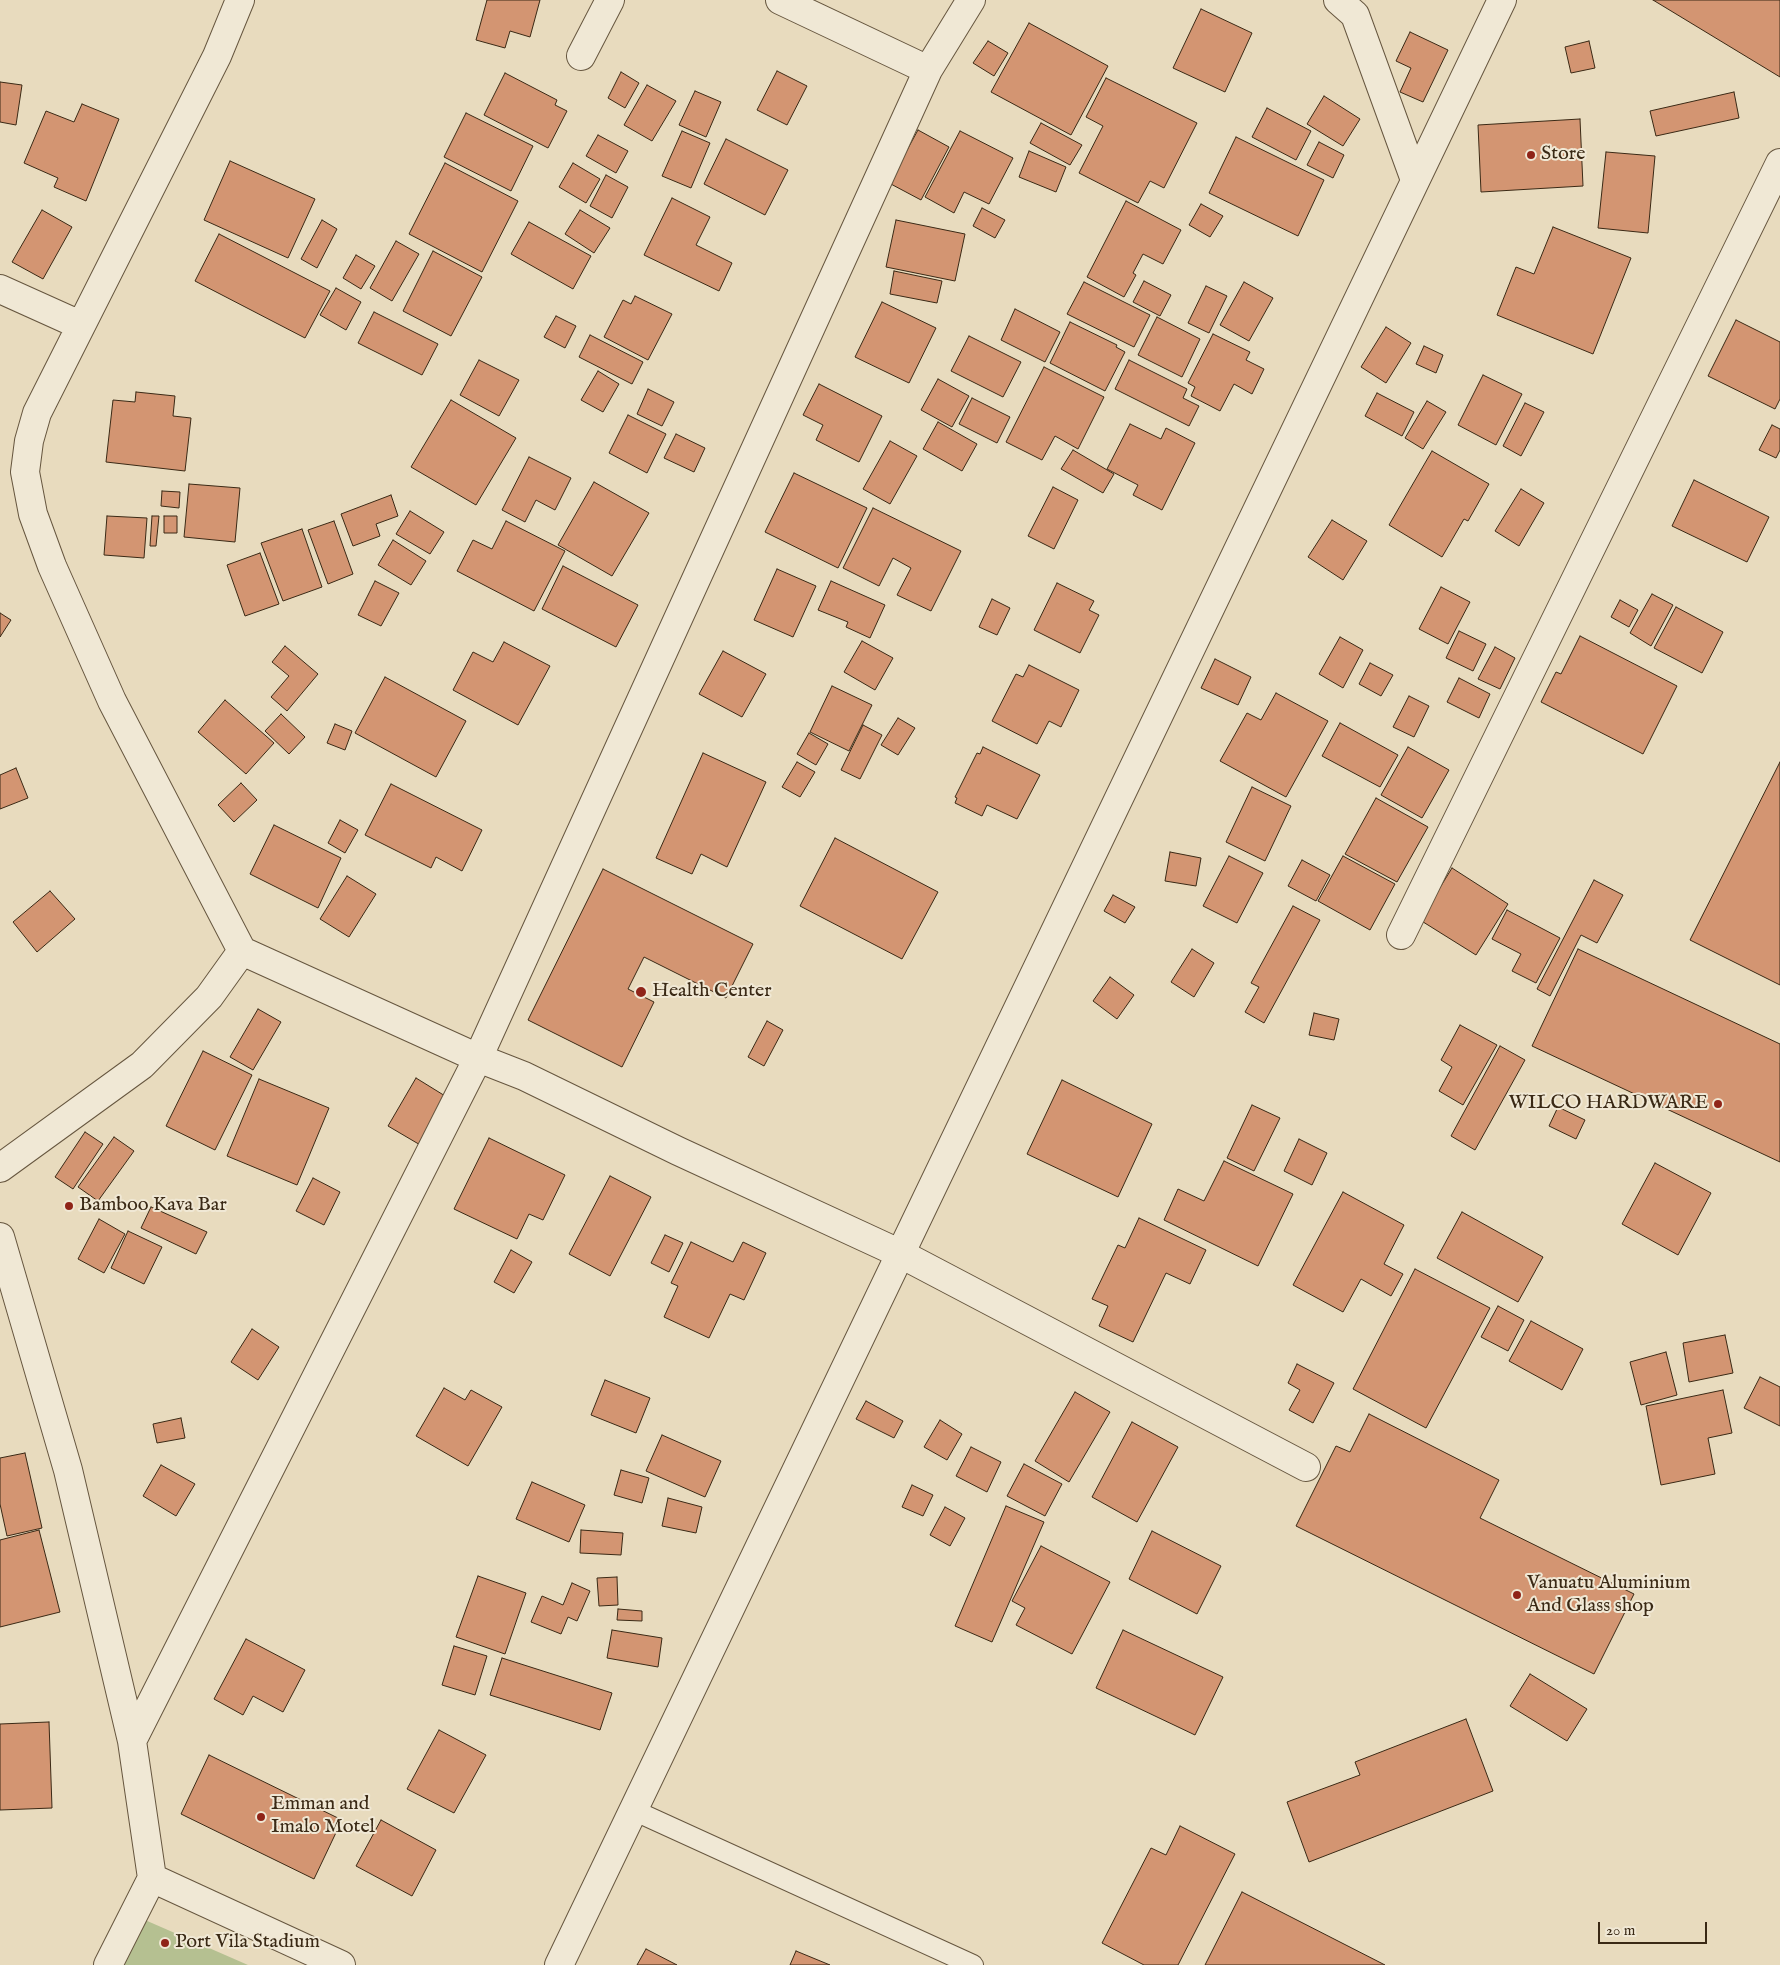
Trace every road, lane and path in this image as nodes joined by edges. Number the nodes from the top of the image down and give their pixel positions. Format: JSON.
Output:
{"nodes":[{"id":1,"x":240,"y":0,"type":"edge"},
{"id":2,"x":610,"y":0,"type":"edge"},
{"id":3,"x":780,"y":0,"type":"edge"},
{"id":4,"x":970,"y":0,"type":"edge"},
{"id":5,"x":1338,"y":0,"type":"edge"},
{"id":6,"x":1502,"y":0,"type":"edge"},
{"id":7,"x":582,"y":56,"type":"dead end"},
{"id":8,"x":928,"y":70,"type":"junction"},
{"id":9,"x":1780,"y":163,"type":"edge"},
{"id":10,"x":1415,"y":180,"type":"junction"},
{"id":11,"x":0,"y":289,"type":"edge"},
{"id":12,"x":80,"y":325,"type":"junction"},
{"id":13,"x":1401,"y":935,"type":"dead end"},
{"id":14,"x":242,"y":952,"type":"junction"},
{"id":15,"x":478,"y":1058,"type":"junction"},
{"id":16,"x":0,"y":1168,"type":"edge"},
{"id":17,"x":0,"y":1237,"type":"edge"},
{"id":18,"x":901,"y":1254,"type":"junction"},
{"id":19,"x":1306,"y":1467,"type":"dead end"},
{"id":20,"x":132,"y":1741,"type":"junction"},
{"id":21,"x":633,"y":1810,"type":"junction"},
{"id":22,"x":152,"y":1878,"type":"junction"},
{"id":23,"x":108,"y":1965,"type":"edge"},
{"id":24,"x":341,"y":1965,"type":"edge"},
{"id":25,"x":559,"y":1965,"type":"edge"},
{"id":26,"x":973,"y":1965,"type":"edge"}],
"edges":[{"from":1,"to":12,"type":"street"},
{"from":2,"to":7,"type":"street"},
{"from":3,"to":8,"type":"street"},
{"from":4,"to":8,"type":"street"},
{"from":5,"to":10,"type":"street"},
{"from":6,"to":10,"type":"street"},
{"from":8,"to":15,"type":"street"},
{"from":9,"to":13,"type":"street"},
{"from":10,"to":18,"type":"street"},
{"from":11,"to":12,"type":"street"},
{"from":12,"to":14,"type":"street"},
{"from":14,"to":15,"type":"street"},
{"from":14,"to":16,"type":"street"},
{"from":15,"to":18,"type":"street"},
{"from":15,"to":20,"type":"street"},
{"from":17,"to":20,"type":"street"},
{"from":18,"to":19,"type":"street"},
{"from":18,"to":21,"type":"street"},
{"from":20,"to":22,"type":"street"},
{"from":21,"to":25,"type":"street"},
{"from":21,"to":26,"type":"lane"},
{"from":22,"to":23,"type":"street"},
{"from":22,"to":24,"type":"street"}]}
